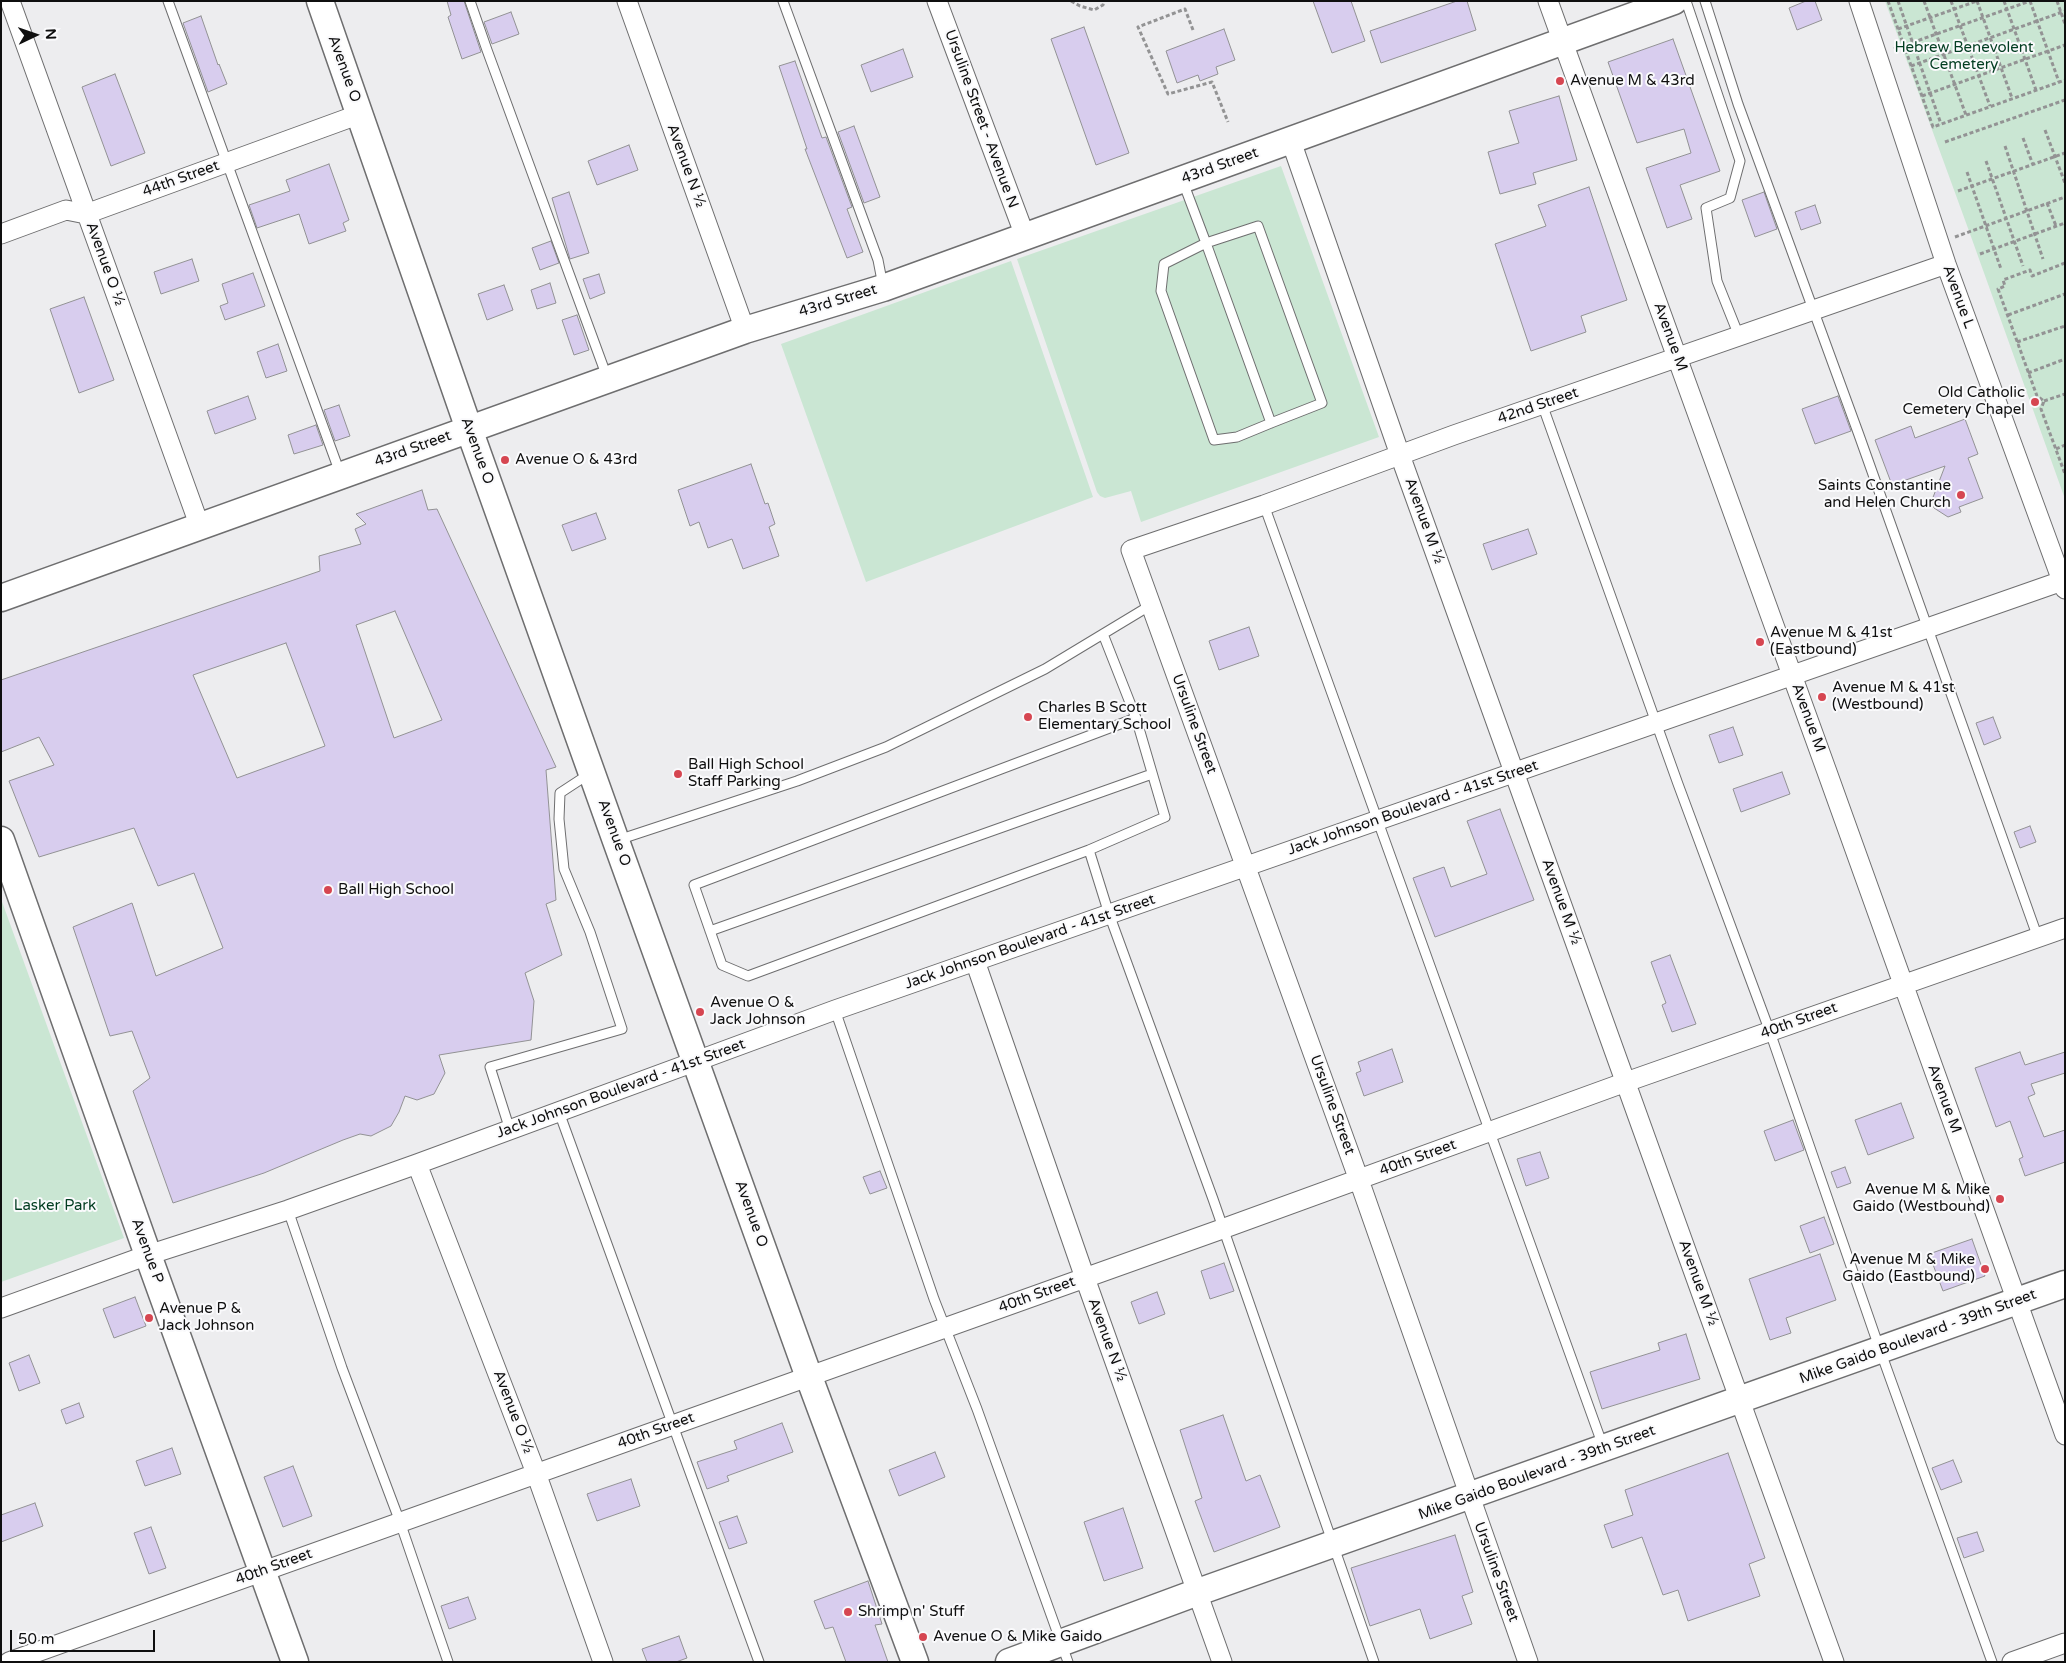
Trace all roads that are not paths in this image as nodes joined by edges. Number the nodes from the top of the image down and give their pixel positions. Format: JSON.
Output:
{"nodes":[{"id":1,"x":10,"y":1,"type":"edge"},
{"id":2,"x":168,"y":1,"type":"edge"},
{"id":3,"x":320,"y":1,"type":"edge"},
{"id":4,"x":470,"y":1,"type":"edge"},
{"id":5,"x":627,"y":1,"type":"edge"},
{"id":6,"x":783,"y":1,"type":"edge"},
{"id":7,"x":937,"y":1,"type":"edge"},
{"id":8,"x":1548,"y":1,"type":"edge"},
{"id":9,"x":1674,"y":1,"type":"edge"},
{"id":10,"x":1686,"y":1,"type":"edge"},
{"id":11,"x":1705,"y":1,"type":"edge"},
{"id":12,"x":1859,"y":1,"type":"edge"},
{"id":13,"x":1563,"y":43,"type":"junction"},
{"id":14,"x":360,"y":114,"type":"junction"},
{"id":15,"x":1291,"y":141,"type":"junction"},
{"id":16,"x":227,"y":163,"type":"junction"},
{"id":17,"x":1182,"y":180,"type":"junction"},
{"id":18,"x":86,"y":214,"type":"junction"},
{"id":19,"x":1,"y":234,"type":"edge"},
{"id":20,"x":1025,"y":236,"type":"junction"},
{"id":21,"x":1206,"y":243,"type":"junction"},
{"id":22,"x":1946,"y":264,"type":"junction"},
{"id":23,"x":883,"y":288,"type":"junction"},
{"id":24,"x":1814,"y":310,"type":"junction"},
{"id":25,"x":745,"y":330,"type":"junction"},
{"id":26,"x":1739,"y":336,"type":"junction"},
{"id":27,"x":1677,"y":358,"type":"junction"},
{"id":28,"x":608,"y":381,"type":"junction"},
{"id":29,"x":1542,"y":404,"type":"junction"},
{"id":30,"x":1271,"y":423,"type":"junction"},
{"id":31,"x":469,"y":429,"type":"junction"},
{"id":32,"x":1400,"y":455,"type":"junction"},
{"id":33,"x":341,"y":476,"type":"junction"},
{"id":34,"x":1264,"y":505,"type":"junction"},
{"id":35,"x":200,"y":527,"type":"junction"},
{"id":36,"x":1131,"y":550,"type":"joint"},
{"id":37,"x":2063,"y":585,"type":"edge"},
{"id":38,"x":1,"y":598,"type":"edge"},
{"id":39,"x":1151,"y":605,"type":"junction"},
{"id":40,"x":1929,"y":627,"type":"junction"},
{"id":41,"x":1103,"y":634,"type":"junction"},
{"id":42,"x":1792,"y":675,"type":"junction"},
{"id":43,"x":1136,"y":718,"type":"junction"},
{"id":44,"x":1656,"y":723,"type":"junction"},
{"id":45,"x":592,"y":772,"type":"junction"},
{"id":46,"x":1515,"y":772,"type":"junction"},
{"id":47,"x":1152,"y":774,"type":"junction"},
{"id":48,"x":1378,"y":820,"type":"junction"},
{"id":49,"x":1,"y":840,"type":"edge"},
{"id":50,"x":616,"y":841,"type":"junction"},
{"id":51,"x":1089,"y":850,"type":"junction"},
{"id":52,"x":1244,"y":867,"type":"junction"},
{"id":53,"x":1109,"y":914,"type":"junction"},
{"id":54,"x":2065,"y":928,"type":"edge"},
{"id":55,"x":710,"y":931,"type":"junction"},
{"id":56,"x":2038,"y":938,"type":"junction"},
{"id":57,"x":975,"y":961,"type":"junction"},
{"id":58,"x":1903,"y":984,"type":"junction"},
{"id":59,"x":835,"y":1010,"type":"junction"},
{"id":60,"x":1770,"y":1032,"type":"junction"},
{"id":61,"x":696,"y":1062,"type":"junction"},
{"id":62,"x":1626,"y":1082,"type":"junction"},
{"id":63,"x":558,"y":1112,"type":"junction"},
{"id":64,"x":510,"y":1130,"type":"junction"},
{"id":65,"x":1490,"y":1131,"type":"junction"},
{"id":66,"x":417,"y":1164,"type":"junction"},
{"id":67,"x":1359,"y":1180,"type":"junction"},
{"id":68,"x":288,"y":1210,"type":"junction"},
{"id":69,"x":1222,"y":1229,"type":"junction"},
{"id":70,"x":148,"y":1255,"type":"junction"},
{"id":71,"x":1085,"y":1278,"type":"junction"},
{"id":72,"x":2065,"y":1284,"type":"edge"},
{"id":73,"x":2017,"y":1301,"type":"junction"},
{"id":74,"x":1,"y":1308,"type":"edge"},
{"id":75,"x":945,"y":1328,"type":"junction"},
{"id":76,"x":1880,"y":1350,"type":"junction"},
{"id":77,"x":809,"y":1377,"type":"junction"},
{"id":78,"x":1740,"y":1400,"type":"junction"},
{"id":79,"x":672,"y":1425,"type":"junction"},
{"id":80,"x":2065,"y":1436,"type":"edge"},
{"id":81,"x":1604,"y":1449,"type":"junction"},
{"id":82,"x":536,"y":1474,"type":"junction"},
{"id":83,"x":1470,"y":1497,"type":"junction"},
{"id":84,"x":400,"y":1522,"type":"junction"},
{"id":85,"x":1334,"y":1545,"type":"junction"},
{"id":86,"x":263,"y":1571,"type":"junction"},
{"id":87,"x":1198,"y":1592,"type":"junction"},
{"id":88,"x":2065,"y":1643,"type":"edge"},
{"id":89,"x":1065,"y":1652,"type":"edge"},
{"id":90,"x":9,"y":1662,"type":"edge"},
{"id":91,"x":295,"y":1662,"type":"edge"},
{"id":92,"x":448,"y":1662,"type":"edge"},
{"id":93,"x":603,"y":1662,"type":"edge"},
{"id":94,"x":759,"y":1662,"type":"edge"},
{"id":95,"x":915,"y":1662,"type":"edge"},
{"id":96,"x":1009,"y":1662,"type":"edge"},
{"id":97,"x":1222,"y":1662,"type":"edge"},
{"id":98,"x":1374,"y":1662,"type":"edge"},
{"id":99,"x":1528,"y":1662,"type":"edge"},
{"id":100,"x":1834,"y":1662,"type":"edge"},
{"id":101,"x":1992,"y":1662,"type":"edge"},
{"id":102,"x":2012,"y":1662,"type":"edge"}],
"edges":[{"from":1,"to":18,"type":"street","name":"Avenue O ½"},
{"from":2,"to":16,"type":"lane"},
{"from":3,"to":14,"type":"main road","name":"Avenue O"},
{"from":4,"to":28,"type":"lane"},
{"from":5,"to":25,"type":"street","name":"Avenue N ½"},
{"from":6,"to":23,"type":"lane"},
{"from":7,"to":20,"type":"street","name":"Ursuline Street - Avenue N"},
{"from":8,"to":13,"type":"street","name":"Avenue M"},
{"from":9,"to":13,"type":"main road","name":"43rd Street"},
{"from":10,"to":26,"type":"lane"},
{"from":11,"to":24,"type":"lane"},
{"from":12,"to":22,"type":"street","name":"Avenue L"},
{"from":13,"to":15,"type":"main road","name":"43rd Street"},
{"from":13,"to":27,"type":"street","name":"Avenue M"},
{"from":14,"to":16,"type":"street","name":"44th Street"},
{"from":14,"to":31,"type":"main road","name":"Avenue O"},
{"from":15,"to":17,"type":"main road","name":"43rd Street"},
{"from":15,"to":32,"type":"street","name":"Avenue M ½"},
{"from":16,"to":18,"type":"street","name":"44th Street"},
{"from":16,"to":33,"type":"lane"},
{"from":17,"to":20,"type":"main road","name":"43rd Street"},
{"from":17,"to":21,"type":"lane"},
{"from":18,"to":19,"type":"street","name":"44th Street"},
{"from":18,"to":35,"type":"street","name":"Avenue O ½"},
{"from":20,"to":23,"type":"main road","name":"43rd Street"},
{"from":21,"to":30,"type":"lane"},
{"from":21,"to":30,"type":"lane"},
{"from":21,"to":30,"type":"lane"},
{"from":22,"to":24,"type":"street","name":"42nd Street"},
{"from":22,"to":37,"type":"street","name":"Avenue L"},
{"from":23,"to":25,"type":"main road","name":"43rd Street"},
{"from":24,"to":26,"type":"street","name":"42nd Street"},
{"from":24,"to":40,"type":"lane"},
{"from":25,"to":28,"type":"main road","name":"43rd Street"},
{"from":26,"to":27,"type":"street","name":"42nd Street"},
{"from":27,"to":29,"type":"street","name":"42nd Street"},
{"from":27,"to":42,"type":"street","name":"Avenue M"},
{"from":28,"to":31,"type":"main road","name":"43rd Street"},
{"from":29,"to":32,"type":"street","name":"42nd Street"},
{"from":29,"to":44,"type":"lane"},
{"from":31,"to":33,"type":"main road","name":"43rd Street"},
{"from":31,"to":45,"type":"main road","name":"Avenue O"},
{"from":32,"to":34,"type":"street","name":"42nd Street"},
{"from":32,"to":46,"type":"street","name":"Avenue M ½"},
{"from":33,"to":35,"type":"main road","name":"43rd Street"},
{"from":34,"to":36,"type":"street","name":"42nd Street"},
{"from":34,"to":48,"type":"lane"},
{"from":35,"to":38,"type":"main road","name":"43rd Street"},
{"from":36,"to":39,"type":"street","name":"Ursuline Street"},
{"from":37,"to":40,"type":"street","name":"Jack Johnson Boulevard - 41st Street"},
{"from":39,"to":41,"type":"lane"},
{"from":39,"to":52,"type":"street","name":"Ursuline Street"},
{"from":40,"to":42,"type":"street","name":"Jack Johnson Boulevard - 41st Street"},
{"from":40,"to":56,"type":"lane"},
{"from":41,"to":43,"type":"lane"},
{"from":41,"to":50,"type":"lane"},
{"from":42,"to":44,"type":"street","name":"Jack Johnson Boulevard - 41st Street"},
{"from":42,"to":58,"type":"street","name":"Avenue M"},
{"from":43,"to":47,"type":"lane"},
{"from":43,"to":55,"type":"lane"},
{"from":44,"to":46,"type":"street","name":"Jack Johnson Boulevard - 41st Street"},
{"from":44,"to":60,"type":"lane"},
{"from":45,"to":50,"type":"main road","name":"Avenue O"},
{"from":45,"to":64,"type":"lane"},
{"from":46,"to":48,"type":"street","name":"Jack Johnson Boulevard - 41st Street"},
{"from":46,"to":62,"type":"street","name":"Avenue M ½"},
{"from":47,"to":51,"type":"lane"},
{"from":47,"to":55,"type":"lane"},
{"from":48,"to":52,"type":"street","name":"Jack Johnson Boulevard - 41st Street"},
{"from":48,"to":65,"type":"lane"},
{"from":49,"to":70,"type":"main road","name":"Avenue P"},
{"from":50,"to":61,"type":"main road","name":"Avenue O"},
{"from":51,"to":53,"type":"lane"},
{"from":51,"to":55,"type":"lane"},
{"from":52,"to":53,"type":"street","name":"Jack Johnson Boulevard - 41st Street"},
{"from":52,"to":67,"type":"street","name":"Ursuline Street"},
{"from":53,"to":57,"type":"street","name":"Jack Johnson Boulevard - 41st Street"},
{"from":53,"to":69,"type":"lane"},
{"from":54,"to":56,"type":"street","name":"40th Street"},
{"from":56,"to":58,"type":"street","name":"40th Street"},
{"from":57,"to":59,"type":"street","name":"Jack Johnson Boulevard - 41st Street"},
{"from":57,"to":71,"type":"street","name":"Avenue N ½"},
{"from":58,"to":60,"type":"street","name":"40th Street"},
{"from":58,"to":73,"type":"street","name":"Avenue M"},
{"from":59,"to":61,"type":"street","name":"Jack Johnson Boulevard - 41st Street"},
{"from":59,"to":75,"type":"lane"},
{"from":60,"to":62,"type":"street","name":"40th Street"},
{"from":60,"to":76,"type":"lane"},
{"from":61,"to":63,"type":"street","name":"Jack Johnson Boulevard - 41st Street"},
{"from":61,"to":77,"type":"main road","name":"Avenue O"},
{"from":62,"to":65,"type":"street","name":"40th Street"},
{"from":62,"to":78,"type":"street","name":"Avenue M ½"},
{"from":63,"to":64,"type":"street","name":"Jack Johnson Boulevard - 41st Street"},
{"from":63,"to":79,"type":"lane"},
{"from":64,"to":66,"type":"street","name":"Jack Johnson Boulevard - 41st Street"},
{"from":65,"to":67,"type":"street","name":"40th Street"},
{"from":65,"to":81,"type":"lane"},
{"from":66,"to":68,"type":"street","name":"Jack Johnson Boulevard - 41st Street"},
{"from":66,"to":82,"type":"street","name":"Avenue O ½"},
{"from":67,"to":69,"type":"street","name":"40th Street"},
{"from":67,"to":83,"type":"street","name":"Ursuline Street"},
{"from":68,"to":70,"type":"street","name":"Jack Johnson Boulevard - 41st Street"},
{"from":68,"to":84,"type":"lane"},
{"from":69,"to":71,"type":"street","name":"40th Street"},
{"from":69,"to":85,"type":"lane"},
{"from":70,"to":74,"type":"street","name":"Jack Johnson Boulevard - 41st Street"},
{"from":70,"to":86,"type":"main road","name":"Avenue P"},
{"from":71,"to":75,"type":"street","name":"40th Street"},
{"from":71,"to":87,"type":"street","name":"Avenue N ½"},
{"from":72,"to":73,"type":"main road","name":"Mike Gaido Boulevard - 39th Street"},
{"from":73,"to":76,"type":"main road","name":"Mike Gaido Boulevard - 39th Street"},
{"from":73,"to":80,"type":"street","name":"Avenue M"},
{"from":75,"to":77,"type":"street","name":"40th Street"},
{"from":75,"to":89,"type":"lane"},
{"from":76,"to":78,"type":"main road","name":"Mike Gaido Boulevard - 39th Street"},
{"from":76,"to":101,"type":"lane"},
{"from":77,"to":79,"type":"street","name":"40th Street"},
{"from":77,"to":95,"type":"main road","name":"Avenue O"},
{"from":78,"to":81,"type":"main road","name":"Mike Gaido Boulevard - 39th Street"},
{"from":78,"to":100,"type":"street","name":"Avenue M ½"},
{"from":79,"to":82,"type":"street","name":"40th Street"},
{"from":79,"to":94,"type":"lane"},
{"from":81,"to":83,"type":"main road","name":"Mike Gaido Boulevard - 39th Street"},
{"from":82,"to":84,"type":"street","name":"40th Street"},
{"from":82,"to":93,"type":"street","name":"Avenue O ½"},
{"from":83,"to":85,"type":"main road","name":"Mike Gaido Boulevard - 39th Street"},
{"from":83,"to":99,"type":"street","name":"Ursuline Street"},
{"from":84,"to":86,"type":"street","name":"40th Street"},
{"from":84,"to":92,"type":"lane"},
{"from":85,"to":87,"type":"main road","name":"Mike Gaido Boulevard - 39th Street"},
{"from":85,"to":98,"type":"lane"},
{"from":86,"to":90,"type":"street","name":"40th Street"},
{"from":86,"to":91,"type":"main road","name":"Avenue P"},
{"from":87,"to":89,"type":"main road","name":"Mike Gaido Boulevard - 39th Street"},
{"from":87,"to":97,"type":"street","name":"Avenue N ½"},
{"from":88,"to":102,"type":"street"},
{"from":89,"to":96,"type":"main road","name":"Mike Gaido Boulevard - 39th Street"}]}
